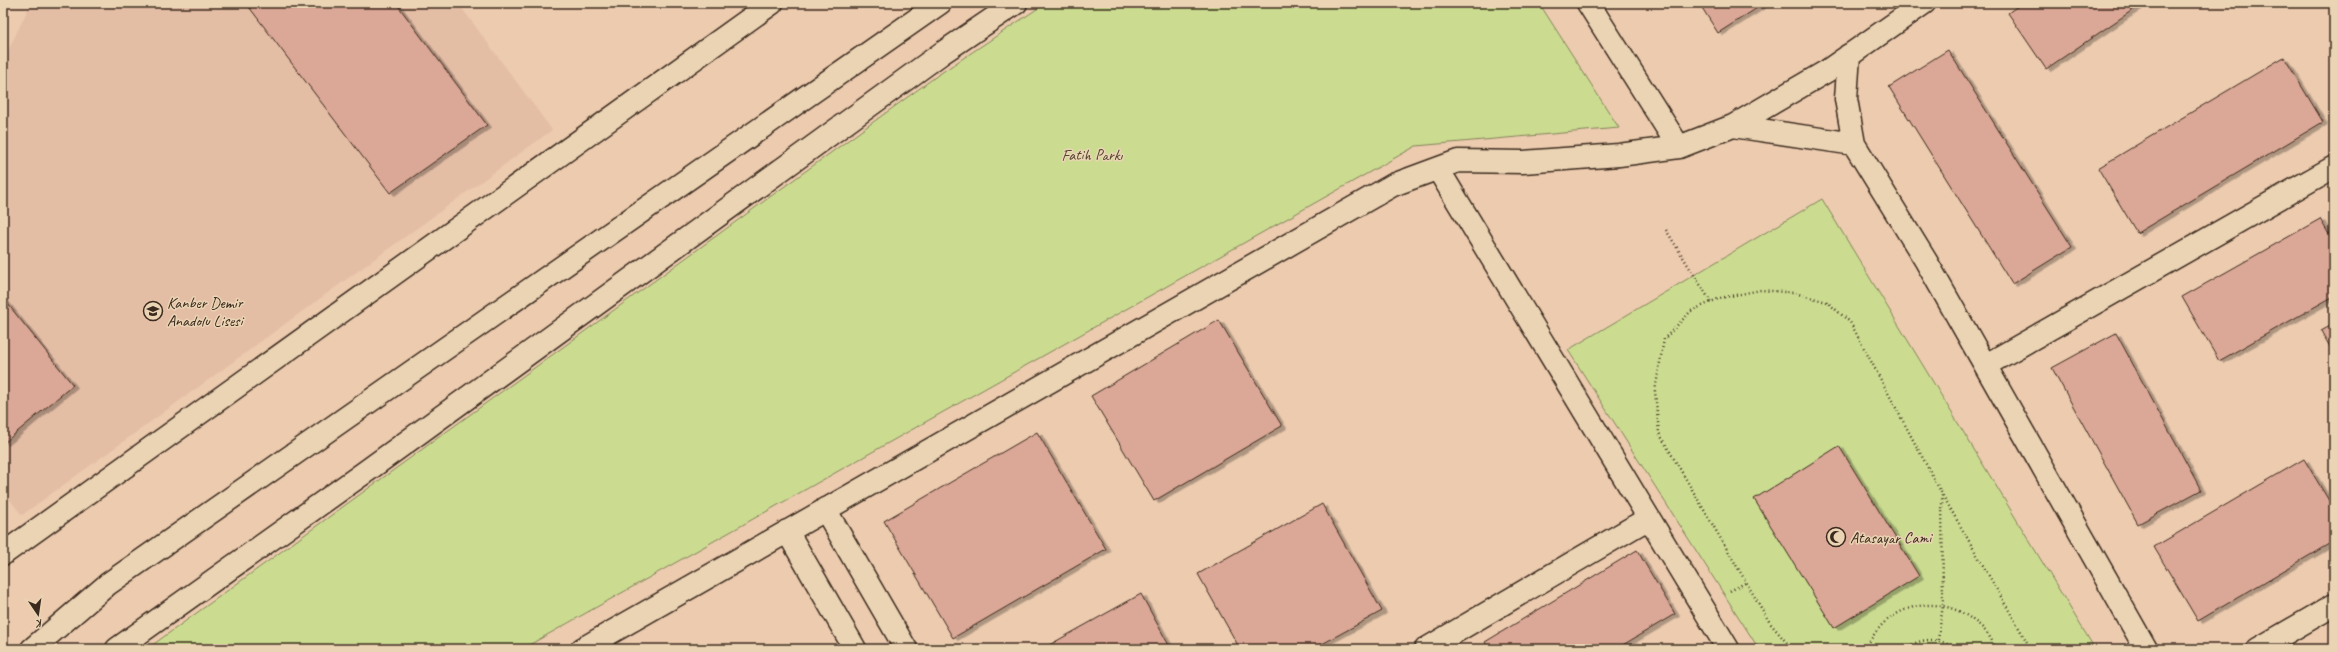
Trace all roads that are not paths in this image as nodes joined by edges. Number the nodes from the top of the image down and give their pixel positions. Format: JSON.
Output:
{"nodes":[{"id":1,"x":772,"y":3,"type":"edge"},
{"id":2,"x":940,"y":3,"type":"edge"},
{"id":3,"x":1016,"y":3,"type":"edge"},
{"id":4,"x":1588,"y":3,"type":"edge"},
{"id":5,"x":1924,"y":3,"type":"edge"},
{"id":6,"x":1849,"y":55,"type":"junction"},
{"id":7,"x":1733,"y":126,"type":"junction"},
{"id":8,"x":1854,"y":144,"type":"junction"},
{"id":9,"x":1679,"y":148,"type":"junction"},
{"id":10,"x":2334,"y":167,"type":"edge"},
{"id":11,"x":1438,"y":169,"type":"junction"},
{"id":12,"x":1986,"y":365,"type":"junction"},
{"id":13,"x":826,"y":509,"type":"junction"},
{"id":14,"x":1649,"y":518,"type":"junction"},
{"id":15,"x":787,"y":531,"type":"junction"},
{"id":16,"x":3,"y":554,"type":"edge"},
{"id":17,"x":2334,"y":605,"type":"edge"},
{"id":18,"x":32,"y":649,"type":"edge"},
{"id":19,"x":117,"y":649,"type":"edge"},
{"id":20,"x":582,"y":649,"type":"edge"},
{"id":21,"x":855,"y":649,"type":"edge"},
{"id":22,"x":906,"y":649,"type":"edge"},
{"id":23,"x":1426,"y":649,"type":"edge"},
{"id":24,"x":1728,"y":649,"type":"edge"},
{"id":25,"x":2146,"y":649,"type":"edge"},
{"id":26,"x":2258,"y":649,"type":"edge"}],
"edges":[{"from":1,"to":16,"type":"street"},
{"from":2,"to":18,"type":"street"},
{"from":3,"to":19,"type":"street"},
{"from":4,"to":9,"type":"street"},
{"from":5,"to":6,"type":"street"},
{"from":6,"to":7,"type":"street"},
{"from":6,"to":8,"type":"street"},
{"from":7,"to":8,"type":"street"},
{"from":7,"to":9,"type":"street"},
{"from":8,"to":12,"type":"street"},
{"from":9,"to":11,"type":"street"},
{"from":10,"to":12,"type":"street"},
{"from":11,"to":13,"type":"street"},
{"from":11,"to":14,"type":"street"},
{"from":12,"to":25,"type":"street"},
{"from":13,"to":15,"type":"street"},
{"from":13,"to":22,"type":"street"},
{"from":14,"to":23,"type":"street"},
{"from":14,"to":24,"type":"street"},
{"from":15,"to":20,"type":"street"},
{"from":15,"to":21,"type":"street"},
{"from":17,"to":26,"type":"street"}]}
